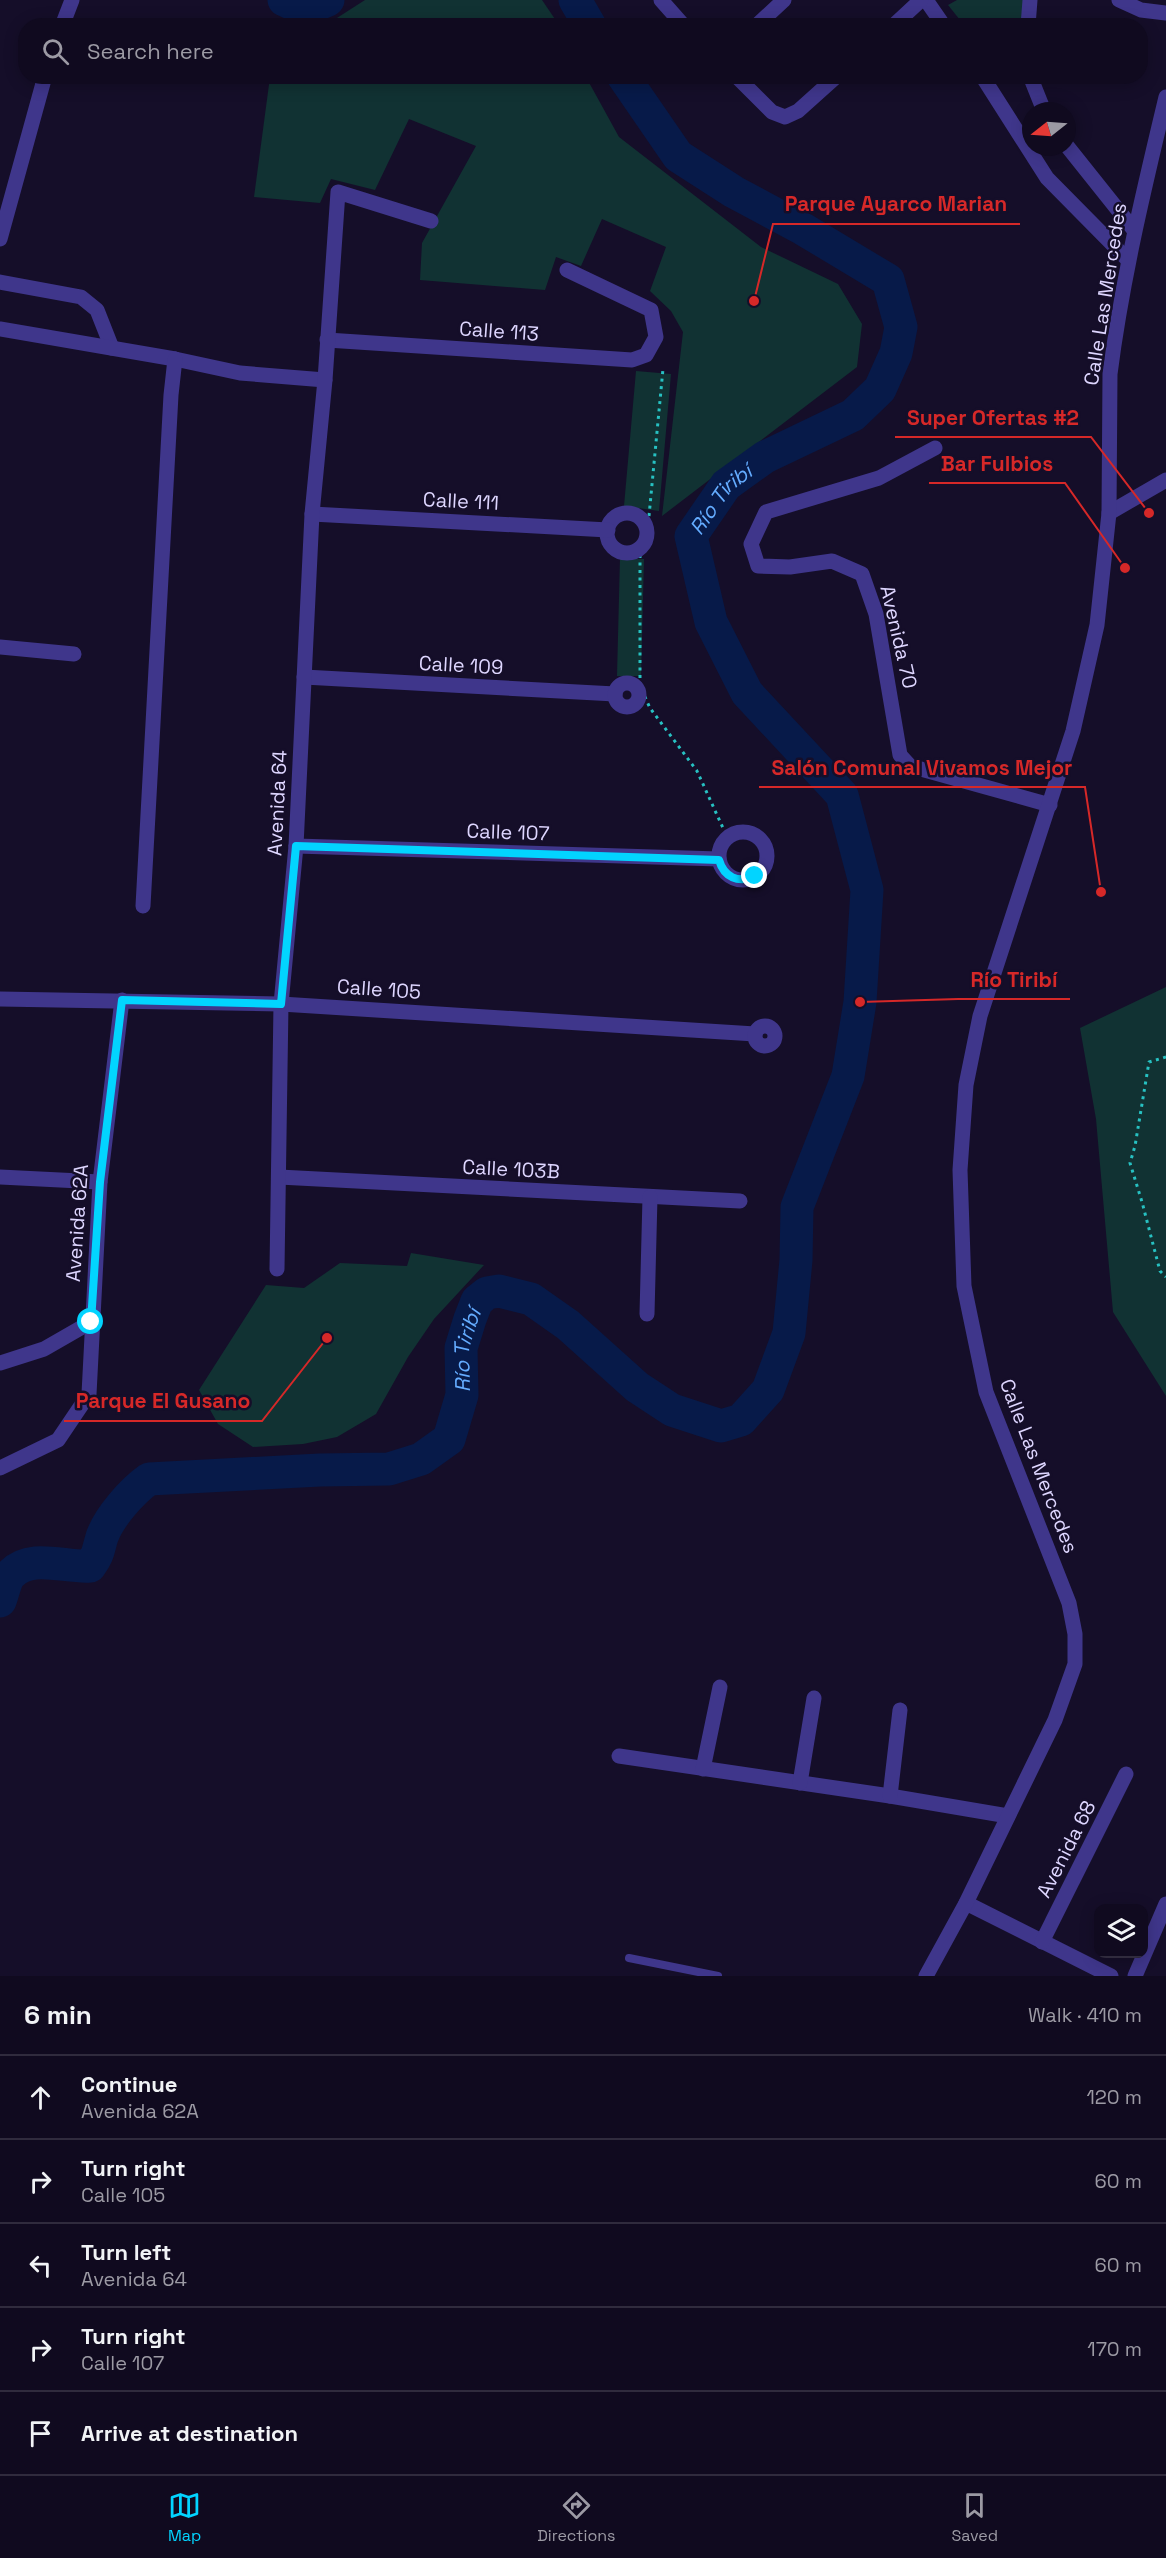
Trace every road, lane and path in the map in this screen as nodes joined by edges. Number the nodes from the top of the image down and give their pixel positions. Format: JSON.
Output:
{"nodes":[{"id":1,"x":72,"y":0,"type":"edge"},
{"id":2,"x":661,"y":0,"type":"edge"},
{"id":3,"x":784,"y":0,"type":"edge"},
{"id":4,"x":924,"y":0,"type":"edge"},
{"id":5,"x":1030,"y":0,"type":"edge"},
{"id":6,"x":1119,"y":0,"type":"edge"},
{"id":7,"x":1166,"y":13,"type":"edge"},
{"id":8,"x":65,"y":18,"type":"edge"},
{"id":9,"x":677,"y":18,"type":"edge"},
{"id":10,"x":765,"y":18,"type":"edge"},
{"id":11,"x":903,"y":18,"type":"edge"},
{"id":12,"x":938,"y":18,"type":"edge"},
{"id":13,"x":1029,"y":18,"type":"edge"},
{"id":14,"x":43,"y":84,"type":"edge"},
{"id":15,"x":744,"y":84,"type":"edge"},
{"id":16,"x":828,"y":84,"type":"edge"},
{"id":17,"x":987,"y":84,"type":"edge"},
{"id":18,"x":1033,"y":84,"type":"edge"},
{"id":19,"x":1166,"y":97,"type":"edge"},
{"id":20,"x":1040,"y":102,"type":"edge"},
{"id":21,"x":1075,"y":156,"type":"edge"},
{"id":22,"x":431,"y":221,"type":"dead end"},
{"id":23,"x":1134,"y":230,"type":"junction"},
{"id":24,"x":0,"y":239,"type":"edge"},
{"id":25,"x":1128,"y":260,"type":"junction"},
{"id":26,"x":567,"y":270,"type":"dead end"},
{"id":27,"x":0,"y":282,"type":"edge"},
{"id":28,"x":0,"y":329,"type":"edge"},
{"id":29,"x":327,"y":340,"type":"junction"},
{"id":30,"x":112,"y":348,"type":"junction"},
{"id":31,"x":175,"y":359,"type":"junction"},
{"id":32,"x":663,"y":369,"type":"dead end"},
{"id":33,"x":325,"y":380,"type":"junction"},
{"id":34,"x":935,"y":448,"type":"dead end"},
{"id":35,"x":1166,"y":480,"type":"edge"},
{"id":36,"x":1109,"y":513,"type":"junction"},
{"id":37,"x":312,"y":514,"type":"junction"},
{"id":38,"x":649,"y":516,"type":"dead end"},
{"id":39,"x":608,"y":530,"type":"dead end"},
{"id":40,"x":640,"y":555,"type":"dead end"},
{"id":41,"x":0,"y":647,"type":"edge"},
{"id":42,"x":74,"y":654,"type":"dead end"},
{"id":43,"x":304,"y":677,"type":"junction"},
{"id":44,"x":615,"y":694,"type":"dead end"},
{"id":45,"x":1050,"y":805,"type":"junction"},
{"id":46,"x":723,"y":828,"type":"dead end"},
{"id":47,"x":296,"y":846,"type":"junction"},
{"id":48,"x":719,"y":860,"type":"dead end"},
{"id":49,"x":143,"y":906,"type":"dead end"},
{"id":50,"x":0,"y":999,"type":"edge"},
{"id":51,"x":122,"y":1000,"type":"junction"},
{"id":52,"x":281,"y":1004,"type":"junction"},
{"id":53,"x":755,"y":1034,"type":"dead end"},
{"id":54,"x":1166,"y":1058,"type":"edge"},
{"id":55,"x":0,"y":1177,"type":"edge"},
{"id":56,"x":279,"y":1177,"type":"junction"},
{"id":57,"x":100,"y":1182,"type":"junction"},
{"id":58,"x":650,"y":1197,"type":"junction"},
{"id":59,"x":740,"y":1201,"type":"dead end"},
{"id":60,"x":277,"y":1269,"type":"dead end"},
{"id":61,"x":1166,"y":1277,"type":"edge"},
{"id":62,"x":647,"y":1314,"type":"dead end"},
{"id":63,"x":91,"y":1322,"type":"junction"},
{"id":64,"x":0,"y":1363,"type":"edge"},
{"id":65,"x":0,"y":1468,"type":"edge"},
{"id":66,"x":720,"y":1687,"type":"dead end"},
{"id":67,"x":814,"y":1698,"type":"dead end"},
{"id":68,"x":900,"y":1710,"type":"dead end"},
{"id":69,"x":619,"y":1756,"type":"dead end"},
{"id":70,"x":704,"y":1768,"type":"junction"},
{"id":71,"x":1126,"y":1774,"type":"dead end"},
{"id":72,"x":800,"y":1783,"type":"junction"},
{"id":73,"x":890,"y":1796,"type":"junction"},
{"id":74,"x":1008,"y":1816,"type":"junction"},
{"id":75,"x":966,"y":1903,"type":"junction"},
{"id":76,"x":1166,"y":1905,"type":"edge"},
{"id":77,"x":1042,"y":1942,"type":"junction"},
{"id":78,"x":629,"y":1958,"type":"dead end"},
{"id":79,"x":718,"y":1976,"type":"edge"},
{"id":80,"x":926,"y":1976,"type":"edge"},
{"id":81,"x":1111,"y":1976,"type":"edge"},
{"id":82,"x":1135,"y":1976,"type":"edge"}],
"edges":[{"from":1,"to":8,"type":"street"},
{"from":2,"to":9,"type":"street"},
{"from":3,"to":10,"type":"street"},
{"from":4,"to":11,"type":"street"},
{"from":4,"to":12,"type":"street"},
{"from":5,"to":13,"type":"street"},
{"from":6,"to":7,"type":"street"},
{"from":14,"to":24,"type":"street"},
{"from":15,"to":16,"type":"street"},
{"from":17,"to":25,"type":"street"},
{"from":18,"to":20,"type":"street"},
{"from":19,"to":23,"type":"street","name":"Calle Las Mercedes"},
{"from":21,"to":23,"type":"street"},
{"from":22,"to":29,"type":"street","name":"Avenida 64"},
{"from":23,"to":25,"type":"street","name":"Calle Las Mercedes"},
{"from":25,"to":36,"type":"street","name":"Calle Las Mercedes"},
{"from":26,"to":29,"type":"street","name":"Calle 113"},
{"from":27,"to":30,"type":"street"},
{"from":28,"to":30,"type":"street"},
{"from":29,"to":33,"type":"street","name":"Avenida 64"},
{"from":30,"to":31,"type":"street"},
{"from":31,"to":33,"type":"street"},
{"from":31,"to":49,"type":"street"},
{"from":32,"to":38,"type":"path"},
{"from":33,"to":37,"type":"street","name":"Avenida 64"},
{"from":34,"to":45,"type":"street","name":"Avenida 70"},
{"from":35,"to":36,"type":"street"},
{"from":36,"to":45,"type":"street","name":"Calle Las Mercedes"},
{"from":37,"to":39,"type":"street","name":"Calle 111"},
{"from":37,"to":43,"type":"street","name":"Avenida 64"},
{"from":40,"to":46,"type":"path"},
{"from":41,"to":42,"type":"street"},
{"from":43,"to":44,"type":"street","name":"Calle 109"},
{"from":43,"to":47,"type":"street","name":"Avenida 64"},
{"from":45,"to":74,"type":"street","name":"Calle Las Mercedes"},
{"from":47,"to":48,"type":"street","name":"Calle 107"},
{"from":47,"to":52,"type":"street","name":"Avenida 64"},
{"from":50,"to":51,"type":"street","name":"Calle 105"},
{"from":51,"to":52,"type":"street","name":"Calle 105"},
{"from":51,"to":57,"type":"street","name":"Avenida 62A"},
{"from":52,"to":53,"type":"street","name":"Calle 105"},
{"from":52,"to":56,"type":"street","name":"Avenida 64"},
{"from":54,"to":61,"type":"path"},
{"from":55,"to":57,"type":"street"},
{"from":56,"to":58,"type":"street","name":"Calle 103B"},
{"from":56,"to":60,"type":"street","name":"Avenida 64"},
{"from":57,"to":63,"type":"street","name":"Avenida 62A"},
{"from":58,"to":59,"type":"street","name":"Calle 103B"},
{"from":58,"to":62,"type":"street"},
{"from":63,"to":64,"type":"street"},
{"from":63,"to":65,"type":"street","name":"Avenida 62A"},
{"from":66,"to":70,"type":"street"},
{"from":67,"to":72,"type":"street"},
{"from":68,"to":73,"type":"street"},
{"from":69,"to":70,"type":"street"},
{"from":70,"to":72,"type":"street"},
{"from":71,"to":77,"type":"street","name":"Avenida 68"},
{"from":72,"to":73,"type":"street"},
{"from":73,"to":74,"type":"street"},
{"from":74,"to":75,"type":"street","name":"Calle Las Mercedes"},
{"from":75,"to":77,"type":"street"},
{"from":75,"to":80,"type":"street","name":"Calle Las Mercedes"},
{"from":76,"to":82,"type":"street"},
{"from":77,"to":81,"type":"street"},
{"from":78,"to":79,"type":"lane"}]}
